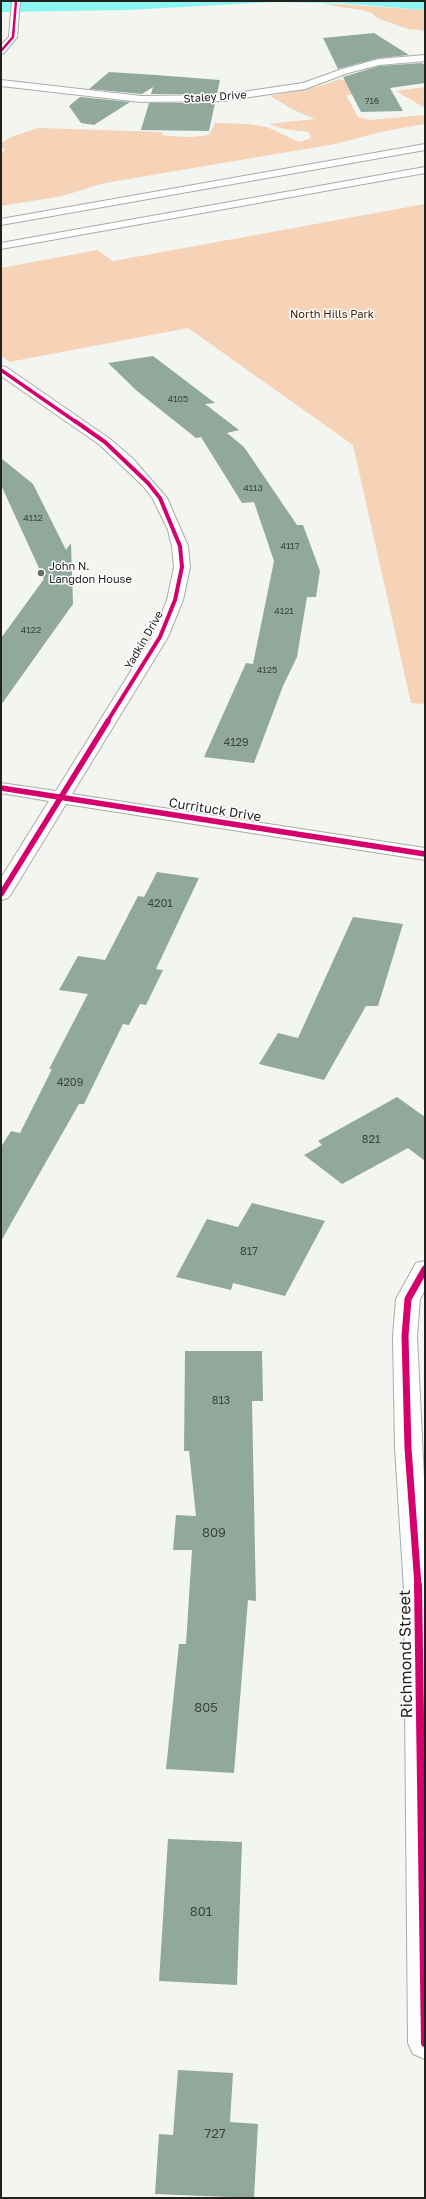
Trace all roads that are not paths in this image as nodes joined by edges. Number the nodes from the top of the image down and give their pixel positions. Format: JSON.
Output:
{"nodes":[{"id":1,"x":16,"y":1,"type":"edge"},
{"id":2,"x":1,"y":51,"type":"edge"},
{"id":3,"x":425,"y":58,"type":"edge"},
{"id":4,"x":1,"y":83,"type":"edge"},
{"id":5,"x":425,"y":147,"type":"edge"},
{"id":6,"x":425,"y":170,"type":"edge"},
{"id":7,"x":1,"y":222,"type":"edge"},
{"id":8,"x":1,"y":246,"type":"edge"},
{"id":9,"x":3,"y":373,"type":"edge"},
{"id":10,"x":1,"y":788,"type":"edge"},
{"id":11,"x":61,"y":798,"type":"junction"},
{"id":12,"x":425,"y":854,"type":"edge"},
{"id":13,"x":1,"y":894,"type":"edge"},
{"id":14,"x":425,"y":1269,"type":"edge"},
{"id":15,"x":425,"y":2043,"type":"edge"}],
"edges":[{"from":1,"to":2,"type":"main road"},
{"from":3,"to":4,"type":"main road","name":"Staley Drive"},
{"from":5,"to":7,"type":"main road"},
{"from":6,"to":8,"type":"main road"},
{"from":9,"to":11,"type":"main road","name":"Yadkin Drive"},
{"from":10,"to":11,"type":"main road","name":"Currituck Drive"},
{"from":11,"to":12,"type":"main road","name":"Currituck Drive"},
{"from":11,"to":13,"type":"main road","name":"Yadkin Drive"},
{"from":14,"to":15,"type":"main road","name":"Richmond Street"}]}
